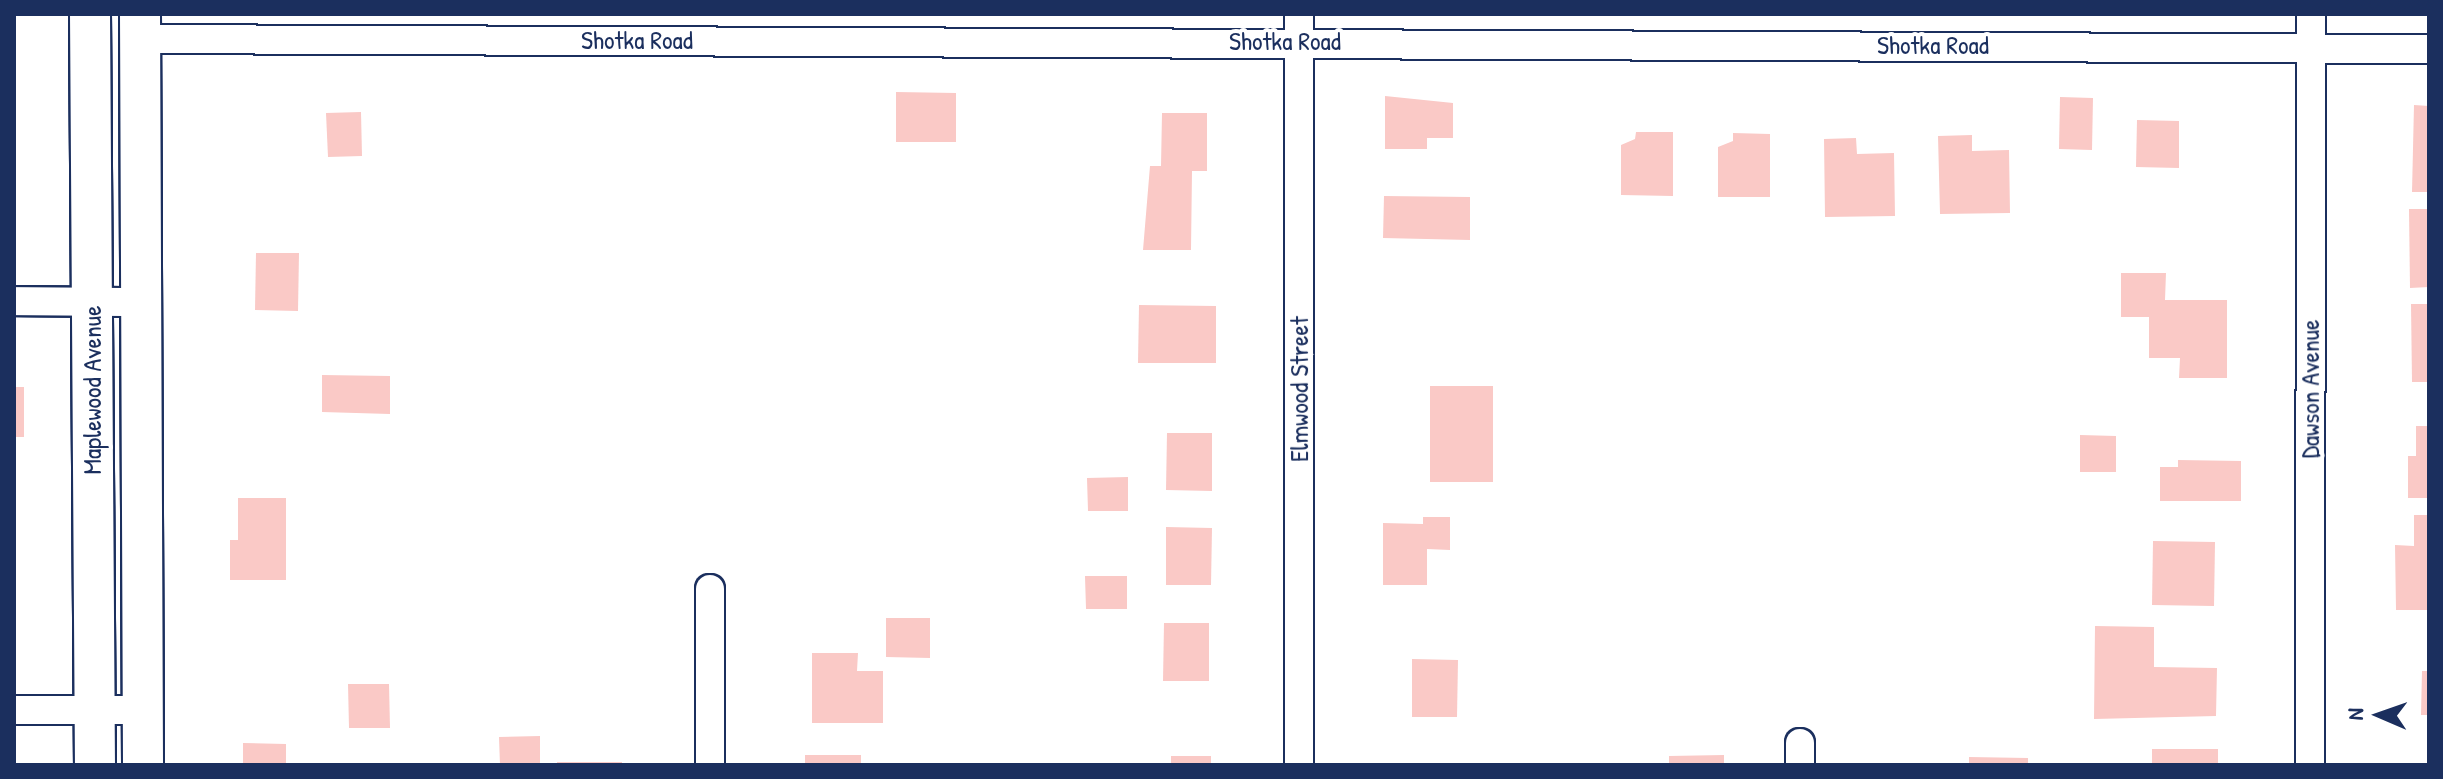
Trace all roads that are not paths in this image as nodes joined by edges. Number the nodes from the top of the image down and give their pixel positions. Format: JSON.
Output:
{"nodes":[{"id":1,"x":90,"y":14,"type":"edge"},
{"id":2,"x":2311,"y":14,"type":"edge"},
{"id":3,"x":140,"y":27,"type":"edge"},
{"id":4,"x":1299,"y":27,"type":"edge"},
{"id":5,"x":2311,"y":49,"type":"junction"},
{"id":6,"x":2429,"y":49,"type":"edge"},
{"id":7,"x":14,"y":301,"type":"edge"},
{"id":8,"x":91,"y":301,"type":"junction"},
{"id":9,"x":140,"y":302,"type":"junction"},
{"id":10,"x":710,"y":589,"type":"dead end"},
{"id":11,"x":14,"y":710,"type":"edge"},
{"id":12,"x":142,"y":710,"type":"junction"},
{"id":13,"x":94,"y":711,"type":"junction"},
{"id":14,"x":95,"y":765,"type":"edge"},
{"id":15,"x":143,"y":765,"type":"edge"},
{"id":16,"x":710,"y":765,"type":"edge"},
{"id":17,"x":1299,"y":765,"type":"edge"},
{"id":18,"x":2310,"y":765,"type":"edge"}],
"edges":[{"from":1,"to":8,"type":"street","name":"Maplewood Avenue"},
{"from":2,"to":5,"type":"street","name":"Dawson Avenue"},
{"from":3,"to":4,"type":"street","name":"Shotka Road"},
{"from":3,"to":9,"type":"street","name":"Maplewood Avenue"},
{"from":4,"to":5,"type":"street","name":"Shotka Road"},
{"from":4,"to":17,"type":"street","name":"Elmwood Street"},
{"from":5,"to":6,"type":"street","name":"Shotka Road"},
{"from":5,"to":18,"type":"street","name":"Dawson Avenue"},
{"from":7,"to":8,"type":"street"},
{"from":8,"to":9,"type":"street"},
{"from":8,"to":13,"type":"street","name":"Maplewood Avenue"},
{"from":9,"to":12,"type":"street","name":"Maplewood Avenue"},
{"from":10,"to":16,"type":"street"},
{"from":11,"to":13,"type":"street"},
{"from":12,"to":13,"type":"street"},
{"from":12,"to":15,"type":"street","name":"Maplewood Avenue"},
{"from":13,"to":14,"type":"street","name":"Maplewood Avenue"}]}
